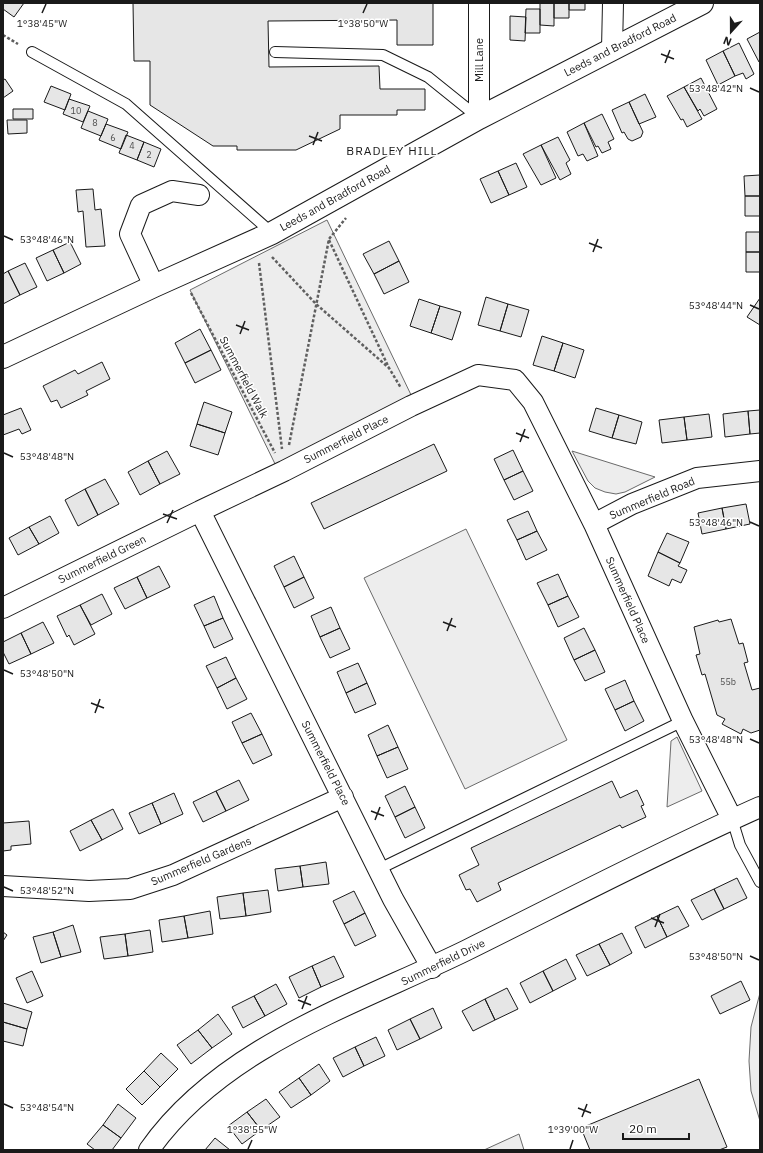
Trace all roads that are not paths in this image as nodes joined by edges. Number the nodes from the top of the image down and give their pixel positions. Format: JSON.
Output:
{"nodes":[{"id":1,"x":479,"y":3,"type":"edge"},
{"id":2,"x":613,"y":3,"type":"edge"},
{"id":3,"x":702,"y":3,"type":"edge"},
{"id":4,"x":612,"y":50,"type":"junction"},
{"id":5,"x":32,"y":52,"type":"dead end"},
{"id":6,"x":275,"y":52,"type":"dead end"},
{"id":7,"x":479,"y":118,"type":"junction"},
{"id":8,"x":199,"y":195,"type":"dead end"},
{"id":9,"x":264,"y":236,"type":"junction"},
{"id":10,"x":154,"y":286,"type":"junction"},
{"id":11,"x":3,"y":358,"type":"edge"},
{"id":12,"x":760,"y":471,"type":"edge"},
{"id":13,"x":200,"y":511,"type":"junction"},
{"id":14,"x":594,"y":524,"type":"junction"},
{"id":15,"x":3,"y":608,"type":"edge"},
{"id":16,"x":683,"y":720,"type":"junction"},
{"id":17,"x":343,"y":796,"type":"junction"},
{"id":18,"x":760,"y":807,"type":"edge"},
{"id":19,"x":732,"y":819,"type":"junction"},
{"id":20,"x":379,"y":869,"type":"junction"},
{"id":21,"x":760,"y":882,"type":"edge"},
{"id":22,"x":3,"y":886,"type":"edge"},
{"id":23,"x":432,"y":968,"type":"junction"},
{"id":24,"x":149,"y":1150,"type":"edge"}],
"edges":[{"from":1,"to":7,"type":"street","name":"Mill Lane"},
{"from":2,"to":4,"type":"street"},
{"from":3,"to":4,"type":"main road","name":"Leeds and Bradford Road"},
{"from":4,"to":7,"type":"main road","name":"Leeds and Bradford Road"},
{"from":5,"to":9,"type":"lane"},
{"from":6,"to":7,"type":"lane"},
{"from":7,"to":9,"type":"main road","name":"Leeds and Bradford Road"},
{"from":8,"to":10,"type":"street"},
{"from":9,"to":10,"type":"main road","name":"Leeds and Bradford Road"},
{"from":10,"to":11,"type":"main road","name":"Leeds and Bradford Road"},
{"from":12,"to":14,"type":"street","name":"Summerfield Road"},
{"from":13,"to":14,"type":"street","name":"Summerfield Place"},
{"from":13,"to":15,"type":"street","name":"Summerfield Green"},
{"from":13,"to":17,"type":"street","name":"Summerfield Place"},
{"from":14,"to":16,"type":"street","name":"Summerfield Place"},
{"from":16,"to":19,"type":"street","name":"Summerfield Place"},
{"from":16,"to":20,"type":"lane"},
{"from":17,"to":20,"type":"street","name":"Summerfield Place"},
{"from":17,"to":22,"type":"street","name":"Summerfield Gardens"},
{"from":18,"to":19,"type":"street","name":"Summerfield Drive"},
{"from":19,"to":21,"type":"lane"},
{"from":19,"to":23,"type":"street","name":"Summerfield Drive"},
{"from":20,"to":23,"type":"street","name":"Summerfield Place"},
{"from":23,"to":24,"type":"street","name":"Summerfield Drive"}]}
